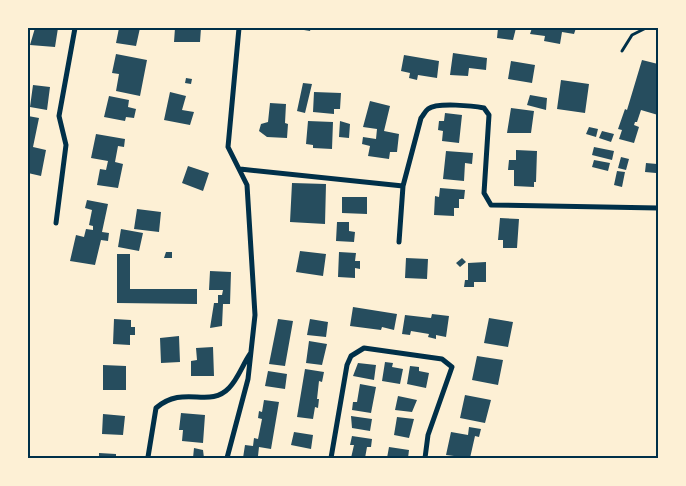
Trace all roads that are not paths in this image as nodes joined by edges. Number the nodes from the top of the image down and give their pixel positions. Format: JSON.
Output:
{"nodes":[{"id":1,"x":75,"y":28,"type":"edge"},
{"id":2,"x":239,"y":28,"type":"edge"},
{"id":3,"x":646,"y":28,"type":"edge"},
{"id":4,"x":622,"y":51,"type":"dead end"},
{"id":5,"x":240,"y":168,"type":"junction"},
{"id":6,"x":403,"y":186,"type":"junction"},
{"id":7,"x":658,"y":208,"type":"edge"},
{"id":8,"x":56,"y":223,"type":"dead end"},
{"id":9,"x":399,"y":242,"type":"dead end"},
{"id":10,"x":251,"y":351,"type":"junction"},
{"id":11,"x":148,"y":457,"type":"dead end"},
{"id":12,"x":227,"y":458,"type":"edge"},
{"id":13,"x":331,"y":458,"type":"edge"},
{"id":14,"x":425,"y":458,"type":"edge"}],
"edges":[{"from":1,"to":8,"type":"street"},
{"from":2,"to":5,"type":"street"},
{"from":3,"to":4,"type":"lane"},
{"from":5,"to":6,"type":"street"},
{"from":5,"to":10,"type":"street"},
{"from":6,"to":7,"type":"street"},
{"from":6,"to":9,"type":"street"},
{"from":10,"to":11,"type":"street"},
{"from":10,"to":12,"type":"street"},
{"from":13,"to":14,"type":"street"}]}
